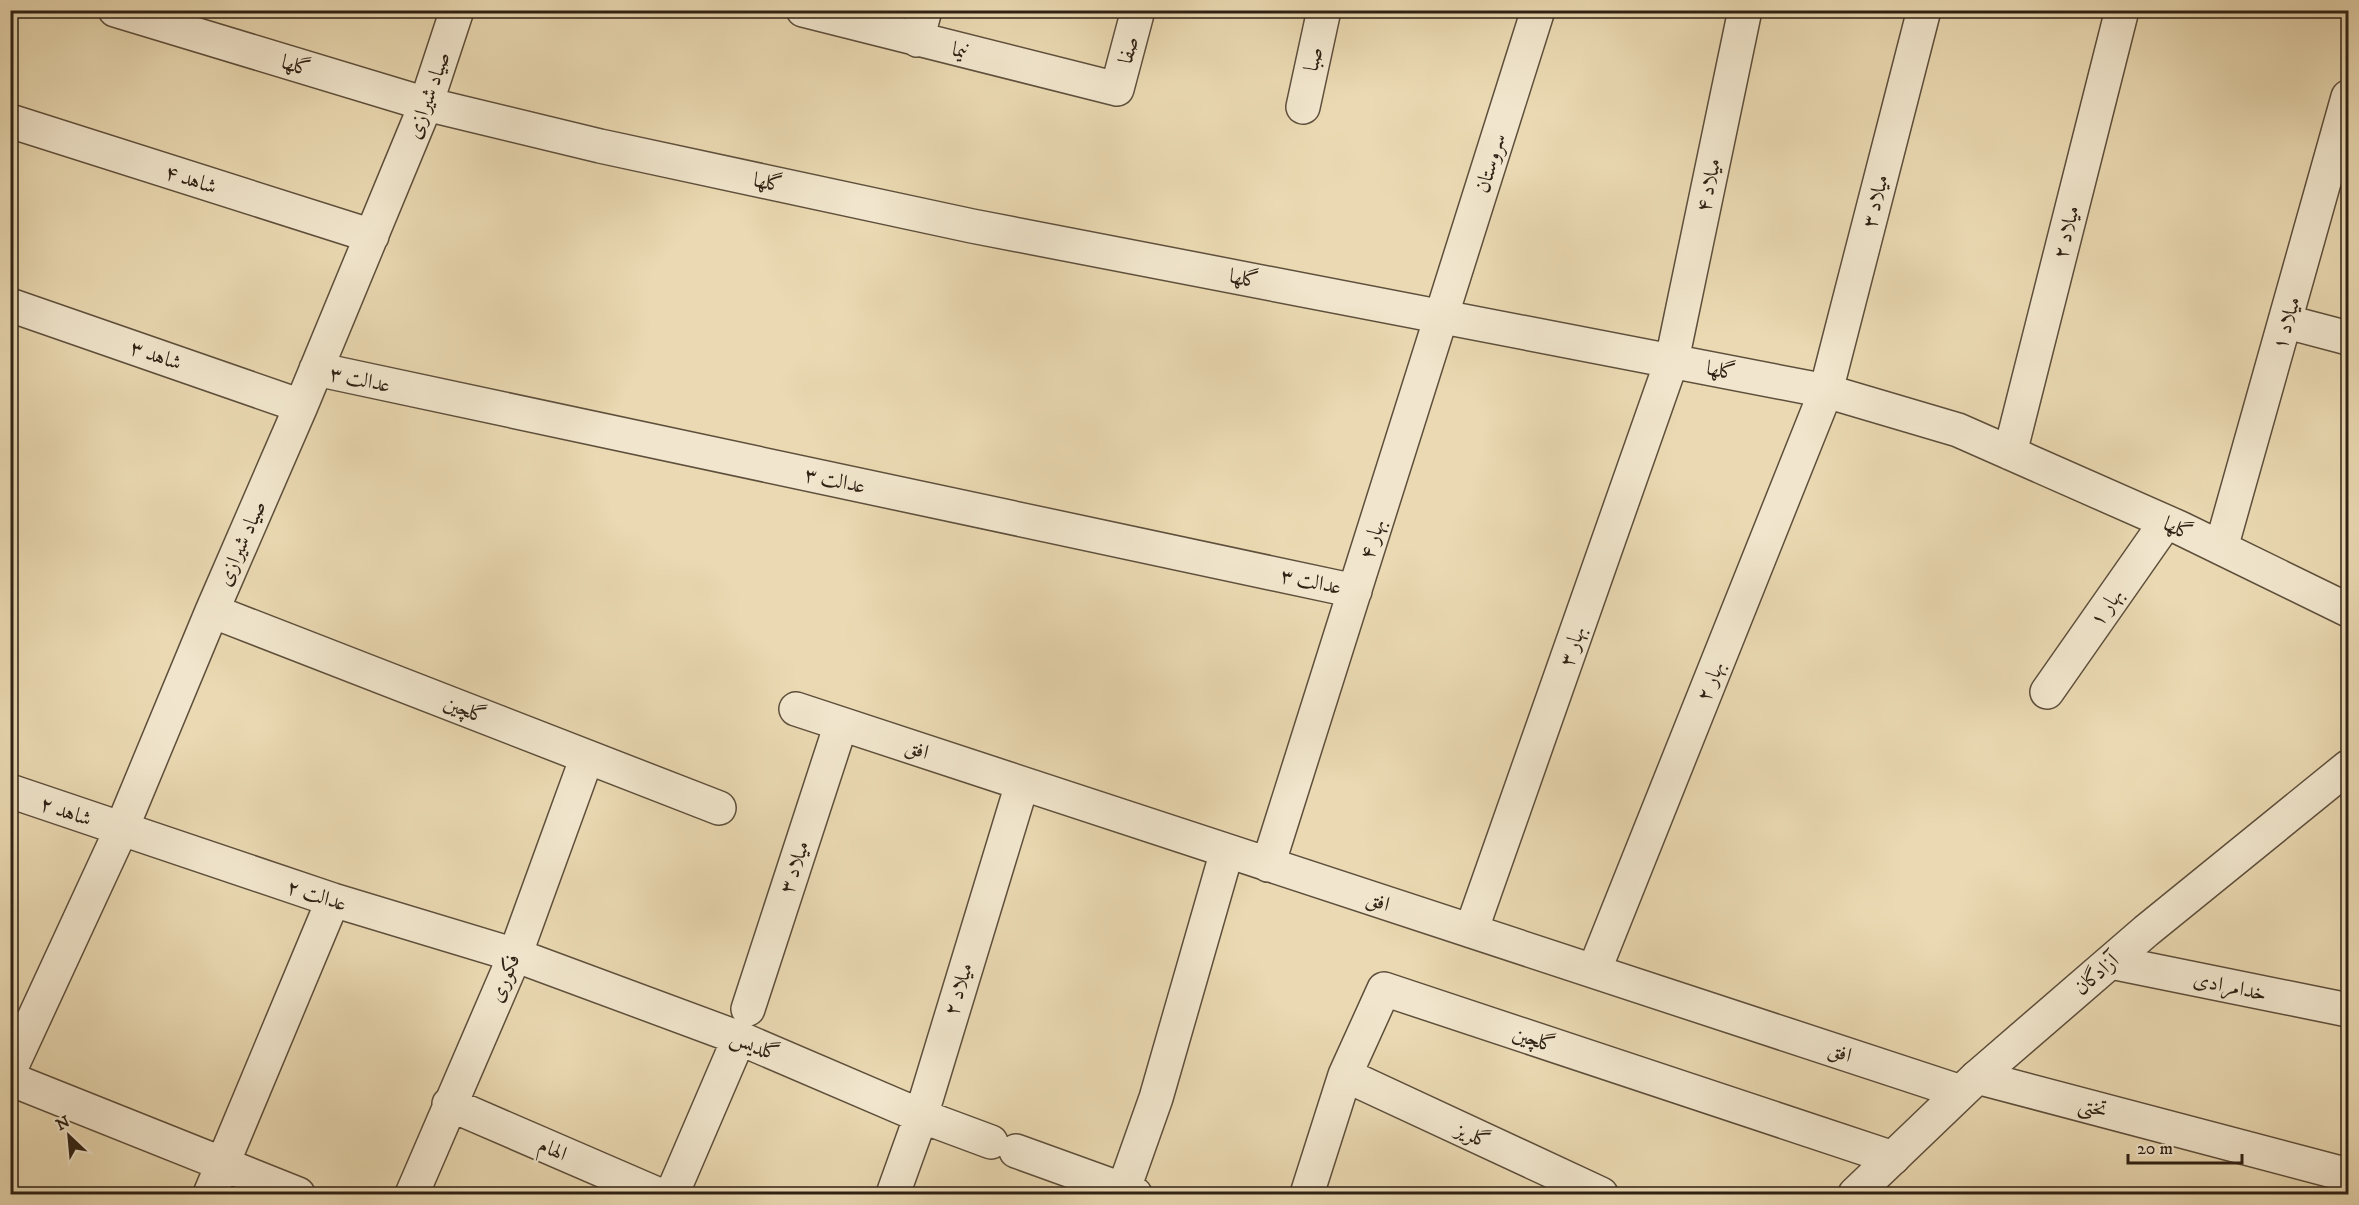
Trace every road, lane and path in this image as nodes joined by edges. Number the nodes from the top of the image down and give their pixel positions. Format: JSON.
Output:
{"nodes":[{"id":1,"x":115,"y":10,"type":"edge"},
{"id":2,"x":457,"y":10,"type":"edge"},
{"id":3,"x":803,"y":10,"type":"edge"},
{"id":4,"x":1138,"y":10,"type":"edge"},
{"id":5,"x":1324,"y":10,"type":"edge"},
{"id":6,"x":1538,"y":10,"type":"edge"},
{"id":7,"x":1745,"y":10,"type":"edge"},
{"id":8,"x":1924,"y":10,"type":"edge"},
{"id":9,"x":2122,"y":10,"type":"edge"},
{"id":10,"x":921,"y":25,"type":"edge"},
{"id":11,"x":1117,"y":89,"type":"joint"},
{"id":12,"x":2348,"y":98,"type":"edge"},
{"id":13,"x":426,"y":104,"type":"junction"},
{"id":14,"x":1303,"y":107,"type":"dead end"},
{"id":15,"x":10,"y":122,"type":"edge"},
{"id":16,"x":372,"y":236,"type":"junction"},
{"id":17,"x":10,"y":305,"type":"edge"},
{"id":18,"x":1442,"y":316,"type":"junction"},
{"id":19,"x":2287,"y":322,"type":"junction"},
{"id":20,"x":2349,"y":338,"type":"edge"},
{"id":21,"x":1672,"y":360,"type":"junction"},
{"id":22,"x":316,"y":369,"type":"junction"},
{"id":23,"x":1826,"y":391,"type":"junction"},
{"id":24,"x":301,"y":406,"type":"junction"},
{"id":25,"x":2010,"y":453,"type":"junction"},
{"id":26,"x":2166,"y":522,"type":"junction"},
{"id":27,"x":2221,"y":548,"type":"junction"},
{"id":28,"x":1355,"y":591,"type":"junction"},
{"id":29,"x":2349,"y":610,"type":"edge"},
{"id":30,"x":212,"y":611,"type":"junction"},
{"id":31,"x":2047,"y":692,"type":"dead end"},
{"id":32,"x":796,"y":709,"type":"dead end"},
{"id":33,"x":841,"y":724,"type":"junction"},
{"id":34,"x":587,"y":757,"type":"junction"},
{"id":35,"x":2349,"y":767,"type":"edge"},
{"id":36,"x":1022,"y":784,"type":"junction"},
{"id":37,"x":10,"y":791,"type":"edge"},
{"id":38,"x":719,"y":808,"type":"dead end"},
{"id":39,"x":121,"y":830,"type":"junction"},
{"id":40,"x":1227,"y":851,"type":"junction"},
{"id":41,"x":1268,"y":865,"type":"junction"},
{"id":42,"x":333,"y":900,"type":"junction"},
{"id":43,"x":1471,"y":931,"type":"junction"},
{"id":44,"x":515,"y":955,"type":"junction"},
{"id":45,"x":2111,"y":962,"type":"junction"},
{"id":46,"x":1594,"y":971,"type":"junction"},
{"id":47,"x":2349,"y":1010,"type":"edge"},
{"id":48,"x":744,"y":1023,"type":"junction"},
{"id":49,"x":10,"y":1070,"type":"edge"},
{"id":50,"x":1345,"y":1075,"type":"junction"},
{"id":51,"x":10,"y":1079,"type":"edge"},
{"id":52,"x":1969,"y":1084,"type":"junction"},
{"id":53,"x":449,"y":1104,"type":"junction"},
{"id":54,"x":921,"y":1116,"type":"junction"},
{"id":55,"x":1893,"y":1158,"type":"junction"},
{"id":56,"x":223,"y":1164,"type":"junction"},
{"id":57,"x":2349,"y":1175,"type":"edge"},
{"id":58,"x":1126,"y":1193,"type":"edge"},
{"id":59,"x":1861,"y":1193,"type":"edge"},
{"id":60,"x":210,"y":1194,"type":"edge"},
{"id":61,"x":298,"y":1194,"type":"edge"},
{"id":62,"x":412,"y":1194,"type":"edge"},
{"id":63,"x":657,"y":1194,"type":"edge"},
{"id":64,"x":672,"y":1194,"type":"edge"},
{"id":65,"x":893,"y":1194,"type":"edge"},
{"id":66,"x":1307,"y":1194,"type":"edge"},
{"id":67,"x":1601,"y":1194,"type":"edge"}],
"edges":[{"from":1,"to":13,"type":"street","name":"گلها"},
{"from":2,"to":13,"type":"street","name":"صیاد شیرازی"},
{"from":3,"to":10,"type":"street","name":"نیما"},
{"from":4,"to":11,"type":"street","name":"صفا"},
{"from":5,"to":14,"type":"street","name":"صبا"},
{"from":6,"to":18,"type":"street","name":"سروستان"},
{"from":7,"to":21,"type":"street","name":"میلاد ۴"},
{"from":8,"to":23,"type":"street","name":"میلاد ۳"},
{"from":9,"to":25,"type":"street","name":"میلاد ۲"},
{"from":10,"to":11,"type":"street","name":"نیما"},
{"from":12,"to":19,"type":"street","name":"میلاد ۱"},
{"from":13,"to":16,"type":"street","name":"صیاد شیرازی"},
{"from":13,"to":18,"type":"street","name":"گلها"},
{"from":15,"to":16,"type":"street","name":"شاهد ۴"},
{"from":16,"to":22,"type":"street","name":"صیاد شیرازی"},
{"from":17,"to":24,"type":"street","name":"شاهد ۳"},
{"from":18,"to":21,"type":"street","name":"گلها"},
{"from":18,"to":28,"type":"street","name":"بهار ۴"},
{"from":19,"to":20,"type":"street"},
{"from":19,"to":27,"type":"street","name":"میلاد ۱"},
{"from":21,"to":23,"type":"street","name":"گلها"},
{"from":21,"to":43,"type":"street","name":"بهار ۳"},
{"from":22,"to":24,"type":"street","name":"صیاد شیرازی"},
{"from":22,"to":28,"type":"street","name":"عدالت ۳"},
{"from":23,"to":25,"type":"street","name":"گلها"},
{"from":23,"to":46,"type":"street","name":"بهار ۲"},
{"from":24,"to":30,"type":"street","name":"صیاد شیرازی"},
{"from":25,"to":26,"type":"street","name":"گلها"},
{"from":26,"to":27,"type":"street","name":"گلها"},
{"from":26,"to":31,"type":"street","name":"بهار ۱"},
{"from":27,"to":29,"type":"street","name":"گلها"},
{"from":28,"to":41,"type":"street","name":"بهار ۴"},
{"from":30,"to":34,"type":"street","name":"گلچین"},
{"from":30,"to":39,"type":"street","name":"صیاد شیرازی"},
{"from":32,"to":33,"type":"street","name":"افق"},
{"from":33,"to":36,"type":"street","name":"افق"},
{"from":33,"to":48,"type":"street","name":"میلاد ۳"},
{"from":34,"to":38,"type":"street","name":"گلچین"},
{"from":34,"to":44,"type":"street","name":"فکوری"},
{"from":35,"to":45,"type":"street","name":"آزادگان"},
{"from":36,"to":40,"type":"street","name":"افق"},
{"from":36,"to":54,"type":"street","name":"میلاد ۲"},
{"from":37,"to":39,"type":"street","name":"شاهد ۲"},
{"from":39,"to":42,"type":"street","name":"عدالت ۲"},
{"from":39,"to":49,"type":"street","name":"صیاد شیرازی"},
{"from":40,"to":41,"type":"street","name":"افق"},
{"from":40,"to":58,"type":"street"},
{"from":41,"to":43,"type":"street","name":"افق"},
{"from":42,"to":44,"type":"street","name":"عدالت ۲"},
{"from":42,"to":56,"type":"street"},
{"from":43,"to":46,"type":"street","name":"افق"},
{"from":44,"to":48,"type":"street","name":"گلدیس"},
{"from":44,"to":53,"type":"street","name":"فکوری"},
{"from":45,"to":47,"type":"street","name":"خدامرادی"},
{"from":45,"to":52,"type":"street","name":"آزادگان"},
{"from":46,"to":52,"type":"street","name":"افق"},
{"from":48,"to":54,"type":"street","name":"گلدیس"},
{"from":48,"to":64,"type":"street","name":"میلاد ۳"},
{"from":50,"to":55,"type":"street","name":"گلچین"},
{"from":50,"to":66,"type":"street","name":"گلچین"},
{"from":50,"to":67,"type":"street","name":"گلریز"},
{"from":51,"to":56,"type":"street"},
{"from":52,"to":55,"type":"street","name":"آزادگان"},
{"from":52,"to":57,"type":"street","name":"تختی"},
{"from":53,"to":62,"type":"street","name":"فکوری"},
{"from":53,"to":63,"type":"street","name":"الهام"},
{"from":54,"to":58,"type":"street","name":"گلدیس"},
{"from":54,"to":65,"type":"street","name":"میلاد ۲"},
{"from":55,"to":59,"type":"street","name":"آزادگان"},
{"from":56,"to":60,"type":"street"},
{"from":56,"to":61,"type":"street"}]}
